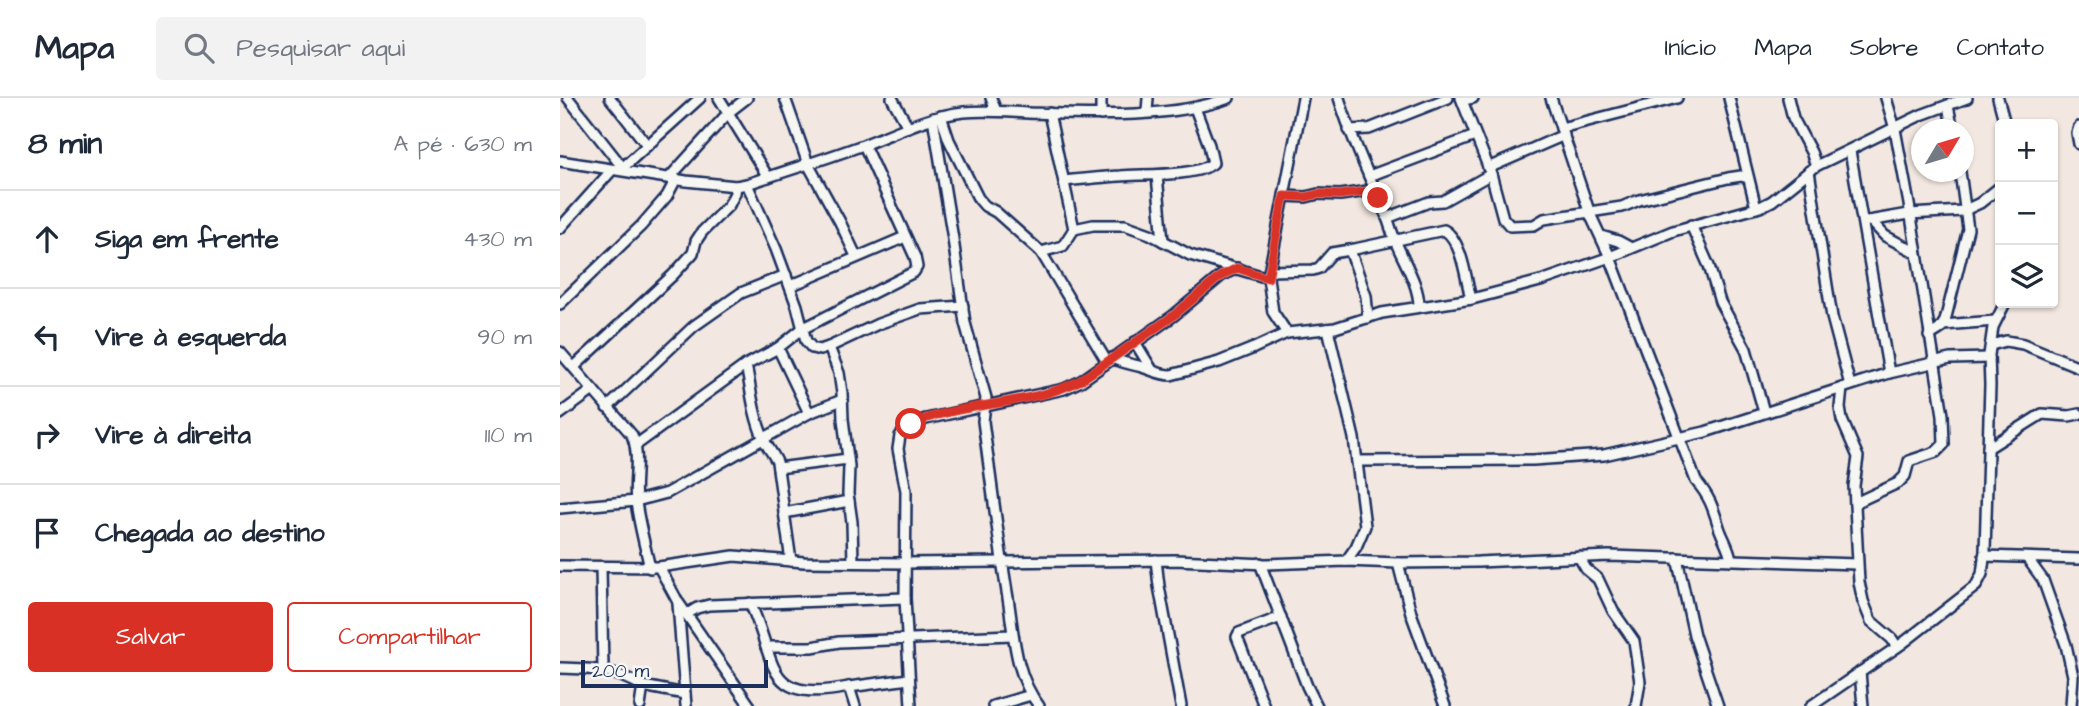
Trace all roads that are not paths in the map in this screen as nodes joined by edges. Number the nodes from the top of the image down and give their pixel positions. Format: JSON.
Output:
{"nodes":[{"id":1,"x":568,"y":98,"type":"edge"},
{"id":2,"x":610,"y":98,"type":"edge"},
{"id":3,"x":700,"y":98,"type":"edge"},
{"id":4,"x":719,"y":98,"type":"edge"},
{"id":5,"x":747,"y":98,"type":"edge"},
{"id":6,"x":785,"y":98,"type":"edge"},
{"id":7,"x":892,"y":98,"type":"edge"},
{"id":8,"x":991,"y":98,"type":"edge"},
{"id":9,"x":1101,"y":98,"type":"edge"},
{"id":10,"x":1148,"y":98,"type":"edge"},
{"id":11,"x":1229,"y":98,"type":"edge"},
{"id":12,"x":1303,"y":98,"type":"edge"},
{"id":13,"x":1339,"y":98,"type":"edge"},
{"id":14,"x":1448,"y":98,"type":"edge"},
{"id":15,"x":1474,"y":98,"type":"edge"},
{"id":16,"x":1551,"y":98,"type":"edge"},
{"id":17,"x":1677,"y":98,"type":"edge"},
{"id":18,"x":1729,"y":98,"type":"edge"},
{"id":19,"x":1788,"y":98,"type":"edge"},
{"id":20,"x":1886,"y":98,"type":"edge"},
{"id":21,"x":1968,"y":98,"type":"edge"},
{"id":22,"x":1998,"y":98,"type":"edge"},
{"id":23,"x":1462,"y":99,"type":"edge"},
{"id":24,"x":1949,"y":102,"type":"edge"},
{"id":25,"x":1195,"y":108,"type":"junction"},
{"id":26,"x":996,"y":111,"type":"junction"},
{"id":27,"x":729,"y":112,"type":"junction"},
{"id":28,"x":1147,"y":112,"type":"junction"},
{"id":29,"x":1049,"y":113,"type":"junction"},
{"id":30,"x":1101,"y":115,"type":"junction"},
{"id":31,"x":937,"y":117,"type":"junction"},
{"id":32,"x":2003,"y":119,"type":"edge"},
{"id":33,"x":908,"y":127,"type":"junction"},
{"id":34,"x":2079,"y":127,"type":"edge"},
{"id":35,"x":1369,"y":129,"type":"junction"},
{"id":36,"x":1895,"y":129,"type":"junction"},
{"id":37,"x":1349,"y":130,"type":"junction"},
{"id":38,"x":1562,"y":131,"type":"junction"},
{"id":39,"x":1475,"y":136,"type":"junction"},
{"id":40,"x":2079,"y":144,"type":"edge"},
{"id":41,"x":647,"y":145,"type":"junction"},
{"id":42,"x":864,"y":145,"type":"junction"},
{"id":43,"x":1356,"y":146,"type":"junction"},
{"id":44,"x":1850,"y":151,"type":"junction"},
{"id":45,"x":561,"y":162,"type":"edge"},
{"id":46,"x":808,"y":163,"type":"junction"},
{"id":47,"x":618,"y":169,"type":"junction"},
{"id":48,"x":1813,"y":169,"type":"junction"},
{"id":49,"x":1489,"y":171,"type":"junction"},
{"id":50,"x":1157,"y":175,"type":"junction"},
{"id":51,"x":1369,"y":176,"type":"junction"},
{"id":52,"x":768,"y":177,"type":"junction"},
{"id":53,"x":1748,"y":178,"type":"junction"},
{"id":54,"x":673,"y":179,"type":"junction"},
{"id":55,"x":1064,"y":181,"type":"junction"},
{"id":56,"x":1962,"y":182,"type":"edge"},
{"id":57,"x":747,"y":184,"type":"junction"},
{"id":58,"x":736,"y":186,"type":"junction"},
{"id":59,"x":1375,"y":190,"type":"junction"},
{"id":60,"x":1995,"y":191,"type":"edge"},
{"id":61,"x":1284,"y":196,"type":"junction"},
{"id":62,"x":1756,"y":208,"type":"junction"},
{"id":63,"x":1966,"y":210,"type":"junction"},
{"id":64,"x":1590,"y":212,"type":"junction"},
{"id":65,"x":1909,"y":214,"type":"junction"},
{"id":66,"x":1387,"y":218,"type":"junction"},
{"id":67,"x":1895,"y":218,"type":"junction"},
{"id":68,"x":1867,"y":222,"type":"junction"},
{"id":69,"x":1691,"y":225,"type":"junction"},
{"id":70,"x":560,"y":228,"type":"edge"},
{"id":71,"x":1074,"y":229,"type":"junction"},
{"id":72,"x":1883,"y":231,"type":"junction"},
{"id":73,"x":1601,"y":236,"type":"junction"},
{"id":74,"x":905,"y":237,"type":"junction"},
{"id":75,"x":1395,"y":240,"type":"junction"},
{"id":76,"x":1163,"y":241,"type":"junction"},
{"id":77,"x":1631,"y":248,"type":"junction"},
{"id":78,"x":1350,"y":250,"type":"junction"},
{"id":79,"x":1915,"y":252,"type":"junction"},
{"id":80,"x":1041,"y":253,"type":"junction"},
{"id":81,"x":856,"y":256,"type":"junction"},
{"id":82,"x":1610,"y":257,"type":"junction"},
{"id":83,"x":1237,"y":268,"type":"junction"},
{"id":84,"x":1269,"y":274,"type":"junction"},
{"id":85,"x":786,"y":275,"type":"junction"},
{"id":86,"x":790,"y":286,"type":"junction"},
{"id":87,"x":1471,"y":299,"type":"junction"},
{"id":88,"x":560,"y":304,"type":"edge"},
{"id":89,"x":963,"y":306,"type":"junction"},
{"id":90,"x":1419,"y":306,"type":"junction"},
{"id":91,"x":2002,"y":308,"type":"edge"},
{"id":92,"x":1368,"y":318,"type":"junction"},
{"id":93,"x":1996,"y":321,"type":"junction"},
{"id":94,"x":1943,"y":325,"type":"junction"},
{"id":95,"x":802,"y":329,"type":"junction"},
{"id":96,"x":1328,"y":329,"type":"junction"},
{"id":97,"x":1287,"y":333,"type":"junction"},
{"id":98,"x":1929,"y":336,"type":"junction"},
{"id":99,"x":1135,"y":342,"type":"junction"},
{"id":100,"x":1991,"y":345,"type":"junction"},
{"id":101,"x":829,"y":347,"type":"junction"},
{"id":102,"x":778,"y":348,"type":"junction"},
{"id":103,"x":561,"y":354,"type":"edge"},
{"id":104,"x":1989,"y":358,"type":"junction"},
{"id":105,"x":1110,"y":360,"type":"junction"},
{"id":106,"x":1934,"y":362,"type":"junction"},
{"id":107,"x":746,"y":365,"type":"junction"},
{"id":108,"x":574,"y":367,"type":"junction"},
{"id":109,"x":2079,"y":367,"type":"edge"},
{"id":110,"x":1153,"y":372,"type":"junction"},
{"id":111,"x":1889,"y":373,"type":"junction"},
{"id":112,"x":1846,"y":386,"type":"junction"},
{"id":113,"x":593,"y":390,"type":"junction"},
{"id":114,"x":1829,"y":393,"type":"junction"},
{"id":115,"x":842,"y":400,"type":"junction"},
{"id":116,"x":1840,"y":401,"type":"junction"},
{"id":117,"x":985,"y":404,"type":"junction"},
{"id":118,"x":607,"y":408,"type":"junction"},
{"id":119,"x":1764,"y":412,"type":"junction"},
{"id":120,"x":809,"y":413,"type":"junction"},
{"id":121,"x":560,"y":414,"type":"edge"},
{"id":122,"x":2079,"y":414,"type":"edge"},
{"id":123,"x":1680,"y":438,"type":"junction"},
{"id":124,"x":764,"y":440,"type":"junction"},
{"id":125,"x":636,"y":445,"type":"junction"},
{"id":126,"x":1988,"y":449,"type":"junction"},
{"id":127,"x":848,"y":459,"type":"junction"},
{"id":128,"x":1357,"y":461,"type":"junction"},
{"id":129,"x":778,"y":468,"type":"junction"},
{"id":130,"x":636,"y":501,"type":"junction"},
{"id":131,"x":849,"y":501,"type":"junction"},
{"id":132,"x":1855,"y":503,"type":"junction"},
{"id":133,"x":560,"y":508,"type":"edge"},
{"id":134,"x":784,"y":513,"type":"junction"},
{"id":135,"x":1984,"y":556,"type":"junction"},
{"id":136,"x":1579,"y":557,"type":"junction"},
{"id":137,"x":1677,"y":558,"type":"junction"},
{"id":138,"x":2027,"y":558,"type":"junction"},
{"id":139,"x":1731,"y":559,"type":"junction"},
{"id":140,"x":2079,"y":559,"type":"edge"},
{"id":141,"x":1156,"y":560,"type":"junction"},
{"id":142,"x":791,"y":561,"type":"junction"},
{"id":143,"x":1002,"y":561,"type":"junction"},
{"id":144,"x":1346,"y":561,"type":"junction"},
{"id":145,"x":853,"y":562,"type":"junction"},
{"id":146,"x":560,"y":563,"type":"edge"},
{"id":147,"x":904,"y":563,"type":"junction"},
{"id":148,"x":1261,"y":563,"type":"junction"},
{"id":149,"x":1398,"y":563,"type":"junction"},
{"id":150,"x":1857,"y":564,"type":"junction"},
{"id":151,"x":601,"y":566,"type":"junction"},
{"id":152,"x":654,"y":567,"type":"junction"},
{"id":153,"x":905,"y":598,"type":"junction"},
{"id":154,"x":678,"y":602,"type":"junction"},
{"id":155,"x":750,"y":603,"type":"junction"},
{"id":156,"x":687,"y":614,"type":"junction"},
{"id":157,"x":1281,"y":617,"type":"junction"},
{"id":158,"x":1012,"y":635,"type":"junction"},
{"id":159,"x":908,"y":639,"type":"junction"},
{"id":160,"x":766,"y":647,"type":"junction"},
{"id":161,"x":1897,"y":647,"type":"junction"},
{"id":162,"x":560,"y":668,"type":"edge"},
{"id":163,"x":603,"y":669,"type":"junction"},
{"id":164,"x":1860,"y":672,"type":"junction"},
{"id":165,"x":909,"y":679,"type":"junction"},
{"id":166,"x":643,"y":686,"type":"junction"},
{"id":167,"x":849,"y":687,"type":"junction"},
{"id":168,"x":685,"y":694,"type":"junction"},
{"id":169,"x":1031,"y":695,"type":"junction"},
{"id":170,"x":640,"y":706,"type":"edge"},
{"id":171,"x":686,"y":706,"type":"edge"},
{"id":172,"x":750,"y":706,"type":"edge"},
{"id":173,"x":855,"y":706,"type":"edge"},
{"id":174,"x":911,"y":706,"type":"edge"},
{"id":175,"x":993,"y":706,"type":"edge"},
{"id":176,"x":1039,"y":706,"type":"edge"},
{"id":177,"x":1181,"y":706,"type":"edge"},
{"id":178,"x":1264,"y":706,"type":"edge"},
{"id":179,"x":1317,"y":706,"type":"edge"},
{"id":180,"x":1445,"y":706,"type":"edge"},
{"id":181,"x":1636,"y":706,"type":"edge"},
{"id":182,"x":1718,"y":706,"type":"edge"},
{"id":183,"x":1811,"y":706,"type":"edge"},
{"id":184,"x":1863,"y":706,"type":"edge"},
{"id":185,"x":2071,"y":706,"type":"edge"}],
"edges":[{"from":1,"to":47,"type":"street"},
{"from":2,"to":41,"type":"street"},
{"from":3,"to":41,"type":"street"},
{"from":4,"to":27,"type":"street"},
{"from":5,"to":27,"type":"street"},
{"from":6,"to":46,"type":"street"},
{"from":7,"to":33,"type":"street"},
{"from":8,"to":26,"type":"street"},
{"from":9,"to":30,"type":"street"},
{"from":10,"to":28,"type":"street"},
{"from":11,"to":25,"type":"street"},
{"from":12,"to":61,"type":"street"},
{"from":13,"to":37,"type":"street"},
{"from":14,"to":35,"type":"street"},
{"from":15,"to":23,"type":"street"},
{"from":16,"to":38,"type":"street"},
{"from":17,"to":38,"type":"street"},
{"from":18,"to":53,"type":"street"},
{"from":19,"to":48,"type":"street"},
{"from":20,"to":36,"type":"street"},
{"from":21,"to":24,"type":"street"},
{"from":22,"to":32,"type":"street"},
{"from":23,"to":39,"type":"street"},
{"from":24,"to":36,"type":"street"},
{"from":25,"to":28,"type":"street"},
{"from":25,"to":50,"type":"street"},
{"from":26,"to":29,"type":"street"},
{"from":26,"to":31,"type":"street"},
{"from":27,"to":52,"type":"street"},
{"from":27,"to":54,"type":"street"},
{"from":28,"to":30,"type":"street"},
{"from":29,"to":30,"type":"street"},
{"from":29,"to":55,"type":"street"},
{"from":31,"to":33,"type":"street"},
{"from":31,"to":80,"type":"street"},
{"from":31,"to":89,"type":"street"},
{"from":33,"to":42,"type":"street"},
{"from":34,"to":40,"type":"street"},
{"from":35,"to":37,"type":"street"},
{"from":35,"to":43,"type":"street"},
{"from":36,"to":44,"type":"street"},
{"from":36,"to":65,"type":"street"},
{"from":37,"to":43,"type":"street"},
{"from":38,"to":49,"type":"street"},
{"from":38,"to":64,"type":"street"},
{"from":39,"to":49,"type":"street"},
{"from":39,"to":51,"type":"street"},
{"from":41,"to":47,"type":"street"},
{"from":42,"to":46,"type":"street"},
{"from":42,"to":74,"type":"street"},
{"from":43,"to":51,"type":"street"},
{"from":44,"to":48,"type":"street"},
{"from":44,"to":68,"type":"street"},
{"from":45,"to":47,"type":"street"},
{"from":46,"to":52,"type":"street"},
{"from":46,"to":81,"type":"street"},
{"from":47,"to":54,"type":"street"},
{"from":47,"to":70,"type":"street"},
{"from":48,"to":62,"type":"street"},
{"from":48,"to":112,"type":"street"},
{"from":49,"to":64,"type":"street"},
{"from":49,"to":66,"type":"street"},
{"from":50,"to":55,"type":"street"},
{"from":50,"to":76,"type":"street"},
{"from":51,"to":59,"type":"street"},
{"from":52,"to":57,"type":"street"},
{"from":53,"to":62,"type":"street"},
{"from":53,"to":64,"type":"street"},
{"from":54,"to":58,"type":"street"},
{"from":54,"to":88,"type":"street"},
{"from":55,"to":71,"type":"street"},
{"from":56,"to":63,"type":"street"},
{"from":57,"to":58,"type":"street"},
{"from":57,"to":85,"type":"street"},
{"from":58,"to":108,"type":"street"},
{"from":59,"to":61,"type":"street"},
{"from":59,"to":66,"type":"street"},
{"from":60,"to":63,"type":"street"},
{"from":61,"to":84,"type":"street"},
{"from":62,"to":69,"type":"street"},
{"from":63,"to":65,"type":"street"},
{"from":63,"to":94,"type":"street"},
{"from":64,"to":73,"type":"street"},
{"from":65,"to":67,"type":"street"},
{"from":65,"to":79,"type":"street"},
{"from":66,"to":75,"type":"street"},
{"from":67,"to":68,"type":"street"},
{"from":67,"to":72,"type":"street"},
{"from":68,"to":72,"type":"street"},
{"from":68,"to":111,"type":"street"},
{"from":69,"to":77,"type":"street"},
{"from":69,"to":119,"type":"street"},
{"from":71,"to":76,"type":"street"},
{"from":71,"to":80,"type":"street"},
{"from":72,"to":79,"type":"street"},
{"from":73,"to":77,"type":"street"},
{"from":73,"to":82,"type":"street"},
{"from":74,"to":81,"type":"street"},
{"from":74,"to":95,"type":"street"},
{"from":75,"to":78,"type":"street"},
{"from":75,"to":87,"type":"street"},
{"from":75,"to":90,"type":"street"},
{"from":76,"to":83,"type":"street"},
{"from":77,"to":82,"type":"street"},
{"from":78,"to":84,"type":"street"},
{"from":78,"to":92,"type":"street"},
{"from":79,"to":98,"type":"street"},
{"from":80,"to":105,"type":"street"},
{"from":81,"to":86,"type":"street"},
{"from":82,"to":87,"type":"street"},
{"from":82,"to":123,"type":"street"},
{"from":83,"to":84,"type":"street"},
{"from":83,"to":99,"type":"street"},
{"from":84,"to":97,"type":"street"},
{"from":85,"to":86,"type":"street"},
{"from":85,"to":118,"type":"street"},
{"from":86,"to":95,"type":"street"},
{"from":87,"to":90,"type":"street"},
{"from":89,"to":101,"type":"street"},
{"from":89,"to":117,"type":"street"},
{"from":90,"to":92,"type":"street"},
{"from":91,"to":93,"type":"street"},
{"from":92,"to":96,"type":"street"},
{"from":93,"to":94,"type":"street"},
{"from":93,"to":100,"type":"street"},
{"from":94,"to":98,"type":"street"},
{"from":95,"to":101,"type":"street"},
{"from":95,"to":102,"type":"street"},
{"from":96,"to":97,"type":"street"},
{"from":96,"to":128,"type":"street"},
{"from":97,"to":110,"type":"street"},
{"from":98,"to":106,"type":"street"},
{"from":99,"to":105,"type":"street"},
{"from":99,"to":110,"type":"street"},
{"from":100,"to":104,"type":"street"},
{"from":100,"to":109,"type":"street"},
{"from":101,"to":115,"type":"street"},
{"from":102,"to":107,"type":"street"},
{"from":102,"to":120,"type":"street"},
{"from":103,"to":108,"type":"street"},
{"from":104,"to":106,"type":"street"},
{"from":104,"to":126,"type":"street"},
{"from":105,"to":110,"type":"street"},
{"from":105,"to":117,"type":"street"},
{"from":106,"to":111,"type":"street"},
{"from":106,"to":132,"type":"street"},
{"from":107,"to":124,"type":"street"},
{"from":107,"to":125,"type":"street"},
{"from":108,"to":113,"type":"street"},
{"from":111,"to":112,"type":"street"},
{"from":112,"to":114,"type":"street"},
{"from":112,"to":116,"type":"street"},
{"from":113,"to":118,"type":"street"},
{"from":113,"to":121,"type":"street"},
{"from":114,"to":116,"type":"street"},
{"from":114,"to":119,"type":"street"},
{"from":115,"to":120,"type":"street"},
{"from":115,"to":127,"type":"street"},
{"from":116,"to":132,"type":"street"},
{"from":117,"to":143,"type":"street"},
{"from":117,"to":147,"type":"street"},
{"from":118,"to":125,"type":"street"},
{"from":119,"to":123,"type":"street"},
{"from":120,"to":124,"type":"street"},
{"from":122,"to":126,"type":"street"},
{"from":123,"to":128,"type":"street"},
{"from":123,"to":139,"type":"street"},
{"from":124,"to":129,"type":"street"},
{"from":124,"to":130,"type":"street"},
{"from":125,"to":130,"type":"street"},
{"from":126,"to":135,"type":"street"},
{"from":127,"to":129,"type":"street"},
{"from":127,"to":131,"type":"street"},
{"from":128,"to":144,"type":"street"},
{"from":129,"to":134,"type":"street"},
{"from":130,"to":133,"type":"street"},
{"from":130,"to":152,"type":"street"},
{"from":131,"to":134,"type":"street"},
{"from":131,"to":145,"type":"street"},
{"from":132,"to":150,"type":"street"},
{"from":134,"to":142,"type":"street"},
{"from":135,"to":138,"type":"street"},
{"from":135,"to":161,"type":"street"},
{"from":136,"to":137,"type":"street"},
{"from":136,"to":149,"type":"street"},
{"from":136,"to":181,"type":"street"},
{"from":137,"to":139,"type":"street"},
{"from":137,"to":182,"type":"street"},
{"from":138,"to":140,"type":"street"},
{"from":138,"to":185,"type":"street"},
{"from":139,"to":150,"type":"street"},
{"from":141,"to":143,"type":"street"},
{"from":141,"to":148,"type":"street"},
{"from":141,"to":177,"type":"street"},
{"from":142,"to":145,"type":"street"},
{"from":142,"to":152,"type":"street"},
{"from":143,"to":147,"type":"street"},
{"from":143,"to":158,"type":"street"},
{"from":144,"to":148,"type":"street"},
{"from":144,"to":149,"type":"street"},
{"from":145,"to":147,"type":"street"},
{"from":146,"to":151,"type":"street"},
{"from":147,"to":153,"type":"street"},
{"from":148,"to":157,"type":"street"},
{"from":149,"to":180,"type":"street"},
{"from":150,"to":161,"type":"street"},
{"from":151,"to":152,"type":"street"},
{"from":151,"to":163,"type":"street"},
{"from":152,"to":154,"type":"street"},
{"from":153,"to":155,"type":"street"},
{"from":153,"to":159,"type":"street"},
{"from":154,"to":156,"type":"street"},
{"from":154,"to":168,"type":"street"},
{"from":155,"to":156,"type":"street"},
{"from":155,"to":160,"type":"street"},
{"from":156,"to":172,"type":"street"},
{"from":157,"to":178,"type":"street"},
{"from":157,"to":179,"type":"street"},
{"from":158,"to":159,"type":"street"},
{"from":158,"to":169,"type":"street"},
{"from":159,"to":160,"type":"street"},
{"from":159,"to":165,"type":"street"},
{"from":160,"to":167,"type":"street"},
{"from":161,"to":164,"type":"street"},
{"from":162,"to":163,"type":"street"},
{"from":163,"to":166,"type":"street"},
{"from":164,"to":183,"type":"street"},
{"from":164,"to":184,"type":"street"},
{"from":165,"to":167,"type":"street"},
{"from":165,"to":174,"type":"street"},
{"from":166,"to":168,"type":"street"},
{"from":166,"to":170,"type":"street"},
{"from":167,"to":173,"type":"street"},
{"from":168,"to":171,"type":"street"},
{"from":169,"to":175,"type":"street"},
{"from":169,"to":176,"type":"street"}]}
